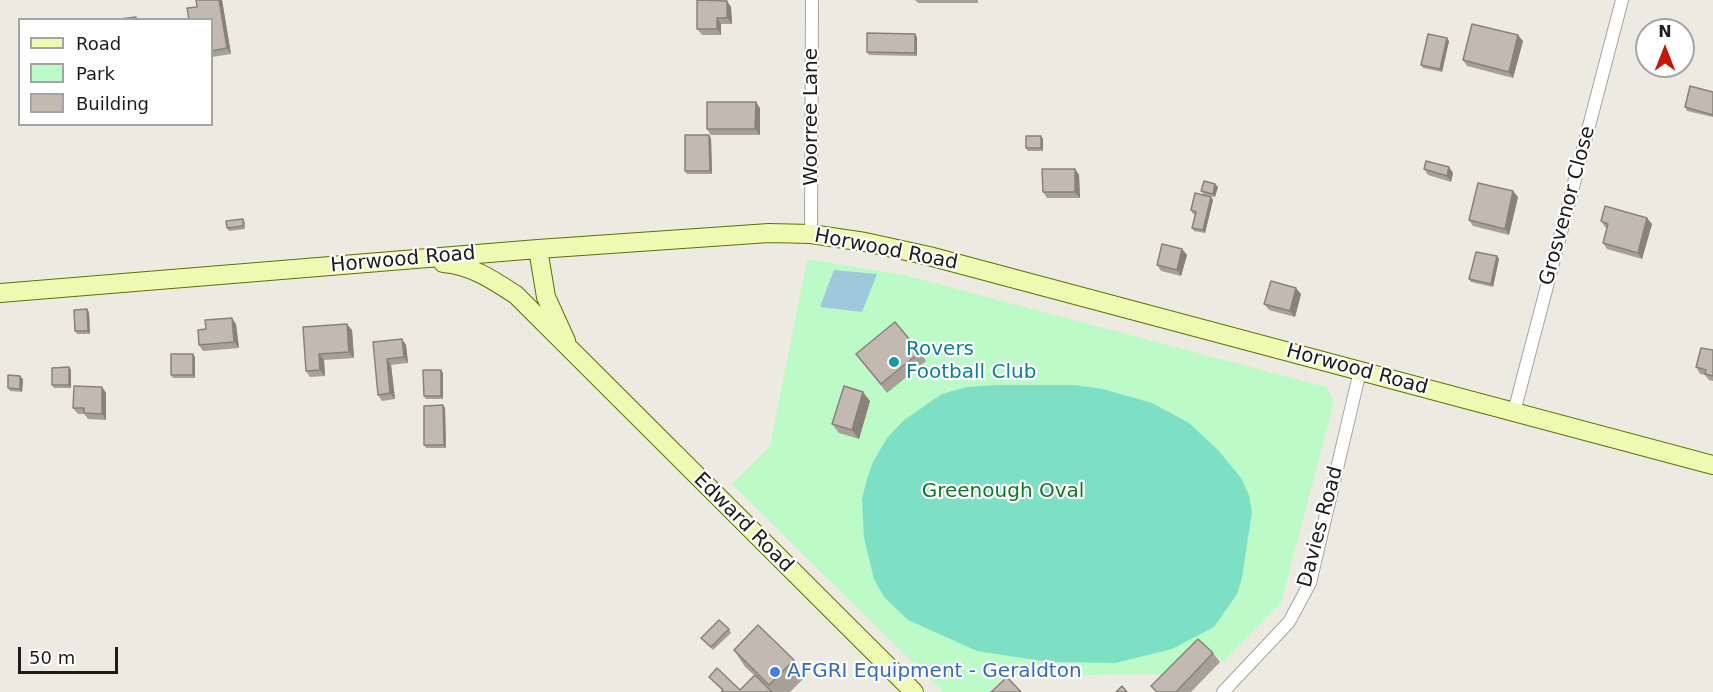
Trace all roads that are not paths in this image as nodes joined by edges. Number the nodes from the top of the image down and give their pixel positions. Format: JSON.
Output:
{"nodes":[{"id":1,"x":812,"y":0,"type":"edge"},
{"id":2,"x":1622,"y":0,"type":"edge"},
{"id":3,"x":811,"y":234,"type":"junction"},
{"id":4,"x":538,"y":249,"type":"junction"},
{"id":5,"x":405,"y":259,"type":"junction"},
{"id":6,"x":0,"y":293,"type":"edge"},
{"id":7,"x":572,"y":353,"type":"junction"},
{"id":8,"x":1360,"y":371,"type":"junction"},
{"id":9,"x":1514,"y":412,"type":"junction"},
{"id":10,"x":1713,"y":465,"type":"edge"},
{"id":11,"x":914,"y":692,"type":"edge"},
{"id":12,"x":1223,"y":692,"type":"edge"}],
"edges":[{"from":1,"to":3,"type":"street","name":"Woorree Lane"},
{"from":2,"to":9,"type":"street","name":"Grosvenor Close"},
{"from":3,"to":4,"type":"main road","name":"Horwood Road"},
{"from":3,"to":8,"type":"main road","name":"Horwood Road"},
{"from":4,"to":5,"type":"main road","name":"Horwood Road"},
{"from":4,"to":7,"type":"main road","name":"Edward Road"},
{"from":5,"to":6,"type":"main road","name":"Horwood Road"},
{"from":5,"to":7,"type":"main road","name":"Edward Road"},
{"from":7,"to":11,"type":"main road","name":"Edward Road"},
{"from":8,"to":9,"type":"main road","name":"Horwood Road"},
{"from":8,"to":12,"type":"street","name":"Davies Road"},
{"from":9,"to":10,"type":"main road","name":"Horwood Road"}]}
